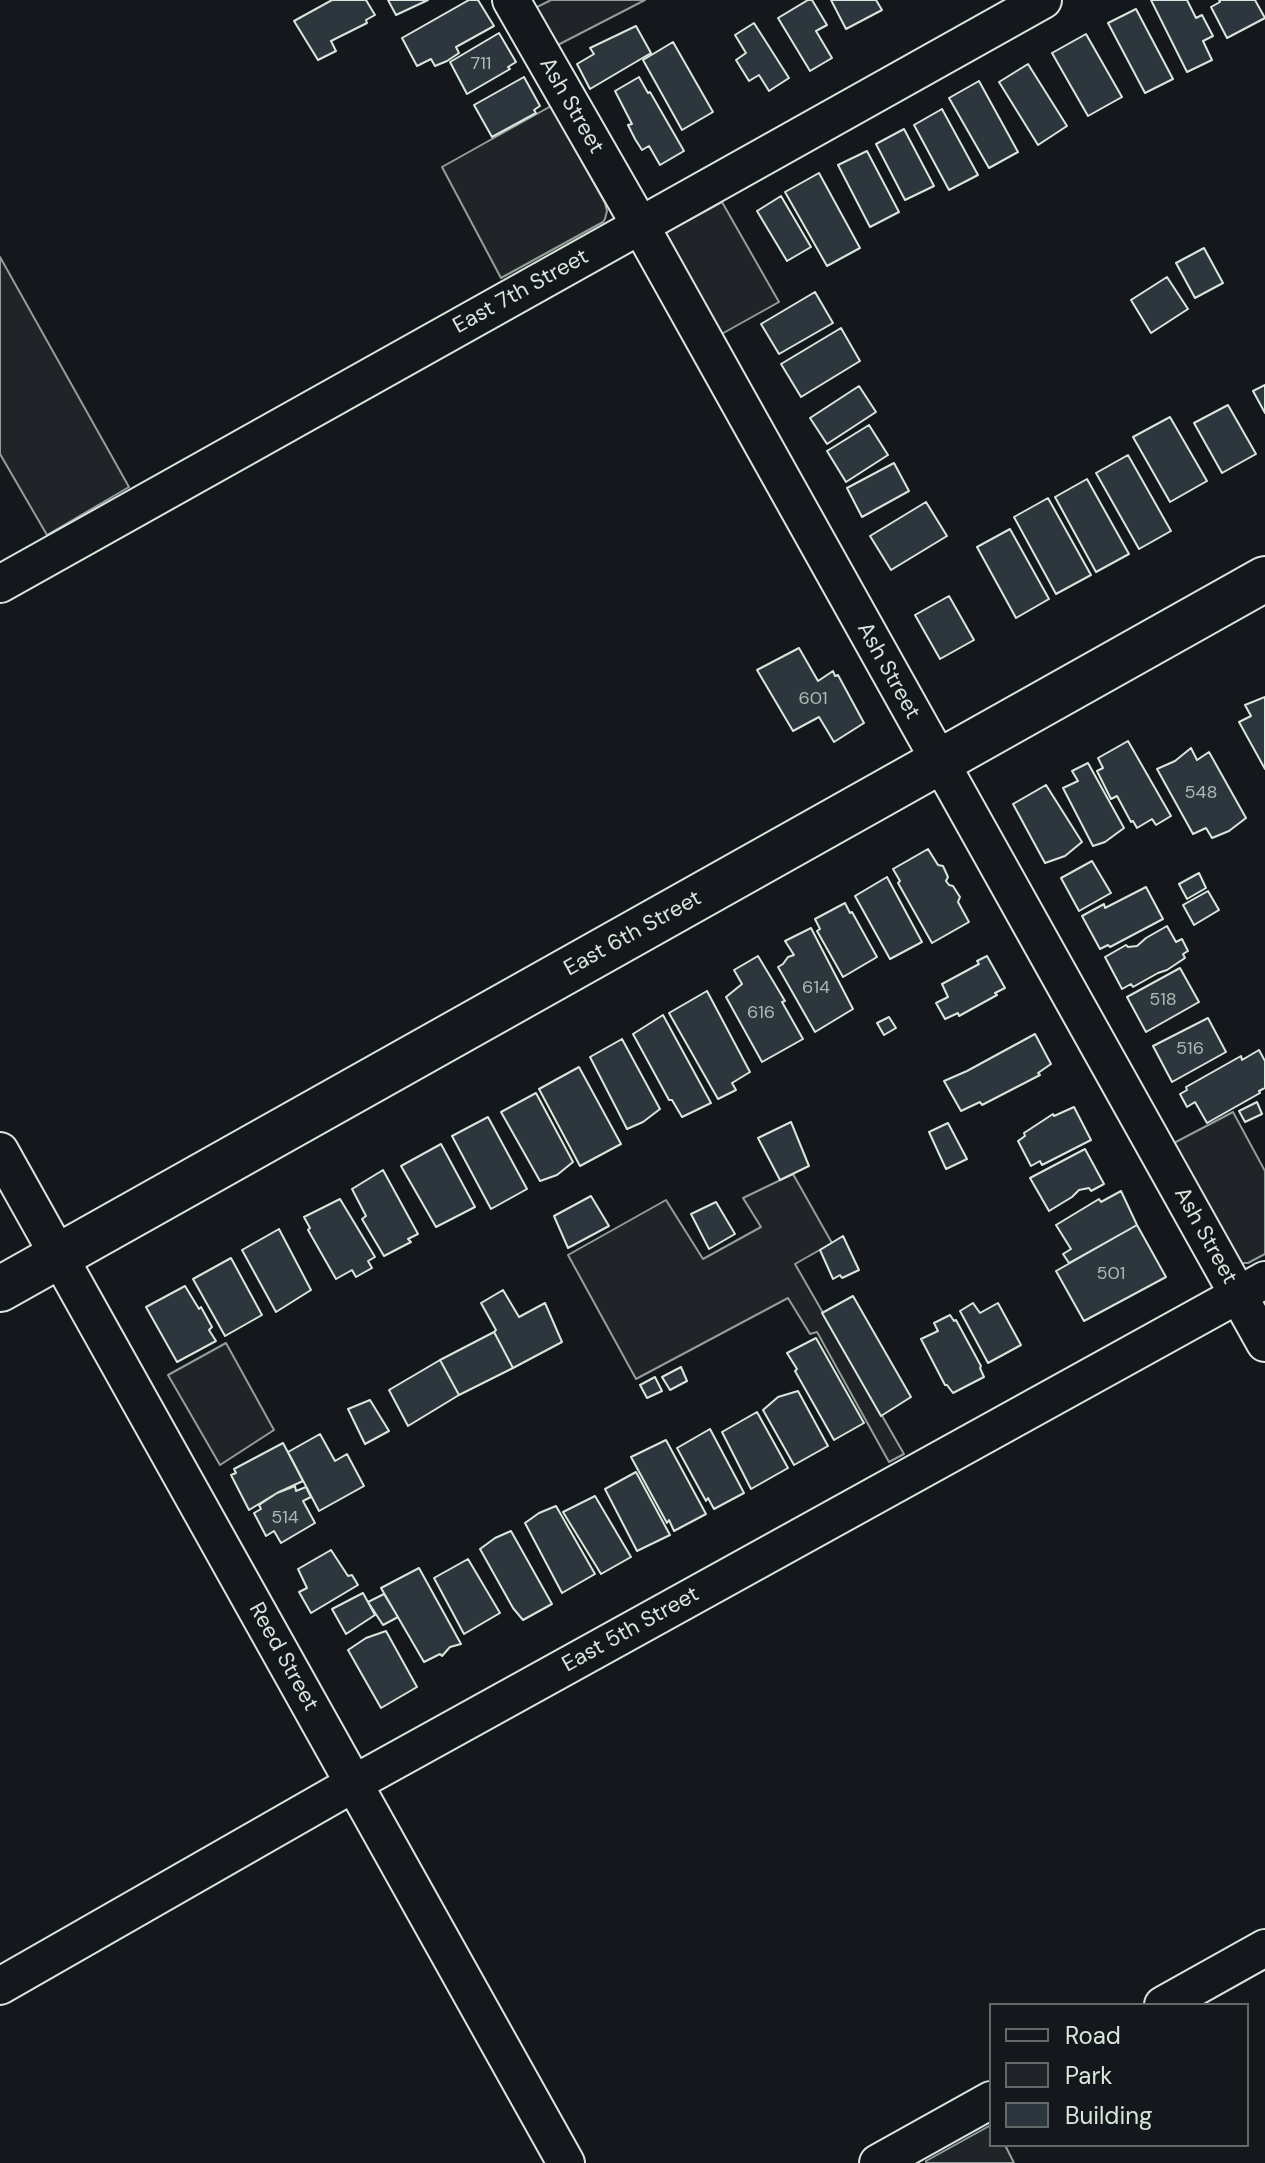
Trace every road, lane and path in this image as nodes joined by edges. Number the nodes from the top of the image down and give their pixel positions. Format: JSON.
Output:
{"nodes":[{"id":1,"x":511,"y":0,"type":"edge"},
{"id":2,"x":1043,"y":0,"type":"edge"},
{"id":3,"x":640,"y":225,"type":"junction"},
{"id":4,"x":1265,"y":579,"type":"edge"},
{"id":5,"x":0,"y":584,"type":"edge"},
{"id":6,"x":938,"y":762,"type":"junction"},
{"id":7,"x":0,"y":1151,"type":"edge"},
{"id":8,"x":59,"y":1256,"type":"junction"},
{"id":9,"x":1252,"y":1287,"type":"edge"},
{"id":10,"x":0,"y":1289,"type":"edge"},
{"id":11,"x":1265,"y":1343,"type":"edge"},
{"id":12,"x":353,"y":1784,"type":"junction"},
{"id":13,"x":1265,"y":1948,"type":"edge"},
{"id":14,"x":0,"y":1986,"type":"edge"},
{"id":15,"x":1167,"y":2003,"type":"edge"},
{"id":16,"x":989,"y":2101,"type":"edge"},
{"id":17,"x":566,"y":2163,"type":"edge"},
{"id":18,"x":878,"y":2163,"type":"edge"}],
"edges":[{"from":1,"to":3,"type":"street","name":"Ash Street"},
{"from":2,"to":3,"type":"street","name":"East 7th Street"},
{"from":3,"to":5,"type":"street","name":"East 7th Street"},
{"from":3,"to":6,"type":"street","name":"Ash Street"},
{"from":4,"to":6,"type":"main road","name":"East 6th Street"},
{"from":6,"to":8,"type":"main road","name":"East 6th Street"},
{"from":6,"to":9,"type":"street","name":"Ash Street"},
{"from":7,"to":8,"type":"street","name":"Reed Street"},
{"from":8,"to":10,"type":"main road","name":"East 6th Street"},
{"from":8,"to":12,"type":"street","name":"Reed Street"},
{"from":9,"to":11,"type":"street","name":"Ash Street"},
{"from":9,"to":12,"type":"street","name":"East 5th Street"},
{"from":12,"to":14,"type":"street","name":"East 5th Street"},
{"from":12,"to":17,"type":"street","name":"Reed Street"},
{"from":13,"to":15,"type":"street"},
{"from":16,"to":18,"type":"street"}]}
